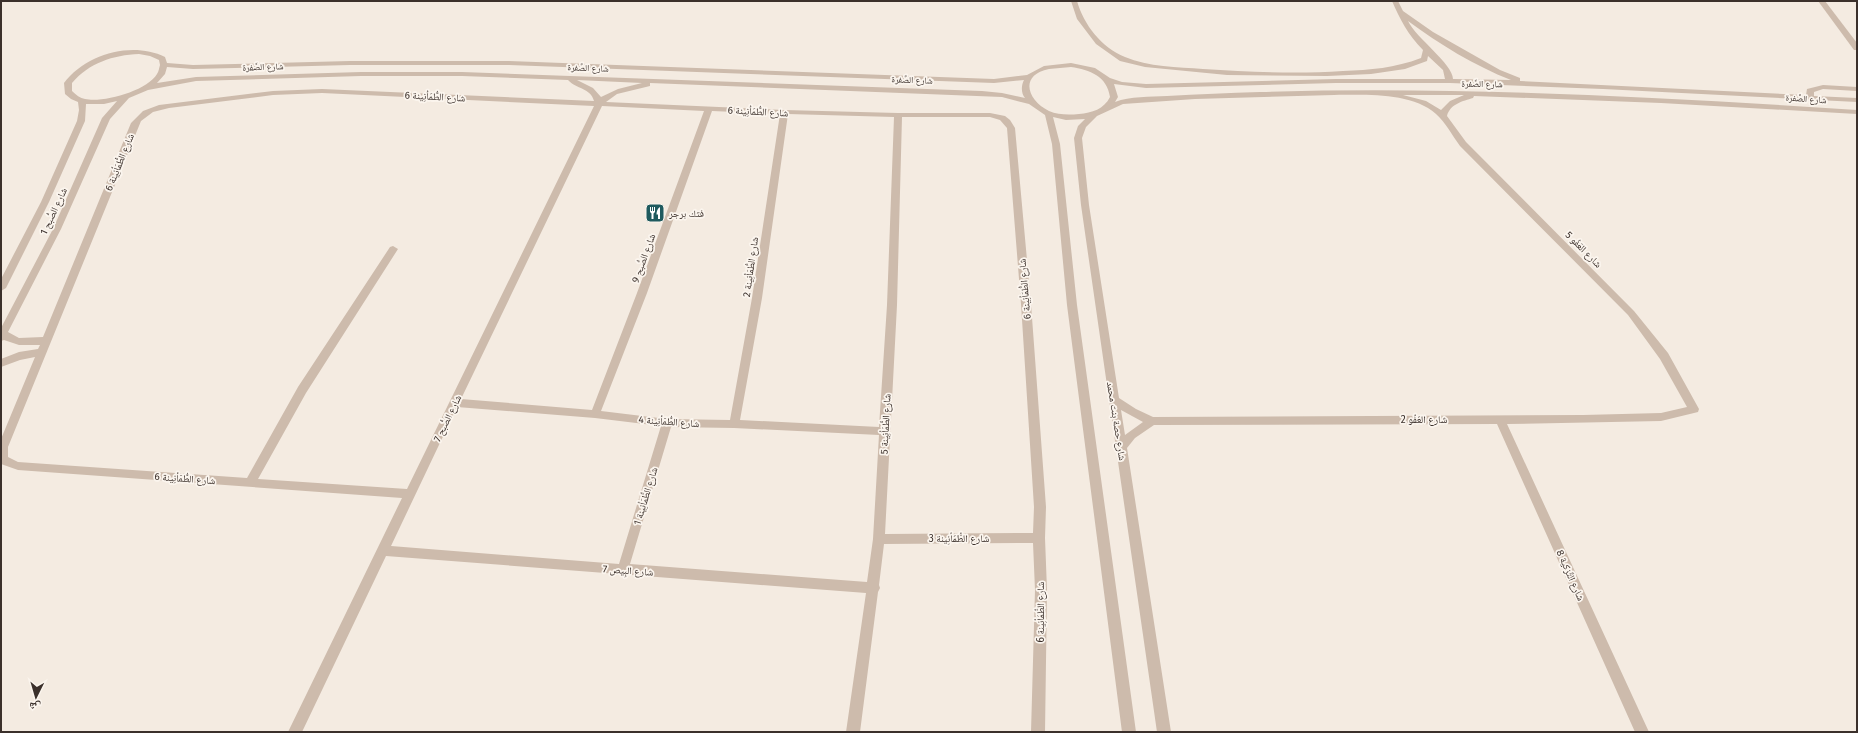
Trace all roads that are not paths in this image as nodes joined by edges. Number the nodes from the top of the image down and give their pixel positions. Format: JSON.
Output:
{"nodes":[{"id":1,"x":1074,"y":1,"type":"edge"},
{"id":2,"x":1395,"y":1,"type":"edge"},
{"id":3,"x":1821,"y":1,"type":"edge"},
{"id":4,"x":1400,"y":12,"type":"junction"},
{"id":5,"x":1857,"y":48,"type":"edge"},
{"id":6,"x":1426,"y":50,"type":"junction"},
{"id":7,"x":164,"y":65,"type":"junction"},
{"id":8,"x":570,"y":77,"type":"junction"},
{"id":9,"x":1029,"y":77,"type":"junction"},
{"id":10,"x":1108,"y":80,"type":"junction"},
{"id":11,"x":658,"y":81,"type":"junction"},
{"id":12,"x":1449,"y":81,"type":"junction"},
{"id":13,"x":1526,"y":83,"type":"junction"},
{"id":14,"x":144,"y":88,"type":"junction"},
{"id":15,"x":1857,"y":89,"type":"edge"},
{"id":16,"x":1384,"y":93,"type":"junction"},
{"id":17,"x":1476,"y":94,"type":"junction"},
{"id":18,"x":126,"y":96,"type":"junction"},
{"id":19,"x":1810,"y":98,"type":"junction"},
{"id":20,"x":1857,"y":100,"type":"edge"},
{"id":21,"x":82,"y":101,"type":"junction"},
{"id":22,"x":1030,"y":102,"type":"junction"},
{"id":23,"x":599,"y":104,"type":"junction"},
{"id":24,"x":709,"y":108,"type":"junction"},
{"id":25,"x":1107,"y":108,"type":"junction"},
{"id":26,"x":784,"y":112,"type":"junction"},
{"id":27,"x":1857,"y":112,"type":"edge"},
{"id":28,"x":1048,"y":113,"type":"junction"},
{"id":29,"x":898,"y":115,"type":"junction"},
{"id":30,"x":1093,"y":115,"type":"junction"},
{"id":31,"x":1443,"y":116,"type":"junction"},
{"id":32,"x":393,"y":249,"type":"dead end"},
{"id":33,"x":1,"y":288,"type":"edge"},
{"id":34,"x":2,"y":335,"type":"edge"},
{"id":35,"x":48,"y":340,"type":"junction"},
{"id":36,"x":43,"y":352,"type":"junction"},
{"id":37,"x":1,"y":363,"type":"edge"},
{"id":38,"x":1114,"y":400,"type":"junction"},
{"id":39,"x":454,"y":403,"type":"junction"},
{"id":40,"x":1694,"y":409,"type":"joint"},
{"id":41,"x":595,"y":414,"type":"junction"},
{"id":42,"x":1500,"y":419,"type":"junction"},
{"id":43,"x":1152,"y":421,"type":"junction"},
{"id":44,"x":667,"y":423,"type":"junction"},
{"id":45,"x":734,"y":424,"type":"junction"},
{"id":46,"x":884,"y":431,"type":"junction"},
{"id":47,"x":1122,"y":447,"type":"junction"},
{"id":48,"x":250,"y":482,"type":"junction"},
{"id":49,"x":410,"y":494,"type":"junction"},
{"id":50,"x":1039,"y":538,"type":"junction"},
{"id":51,"x":880,"y":539,"type":"junction"},
{"id":52,"x":383,"y":551,"type":"junction"},
{"id":53,"x":623,"y":569,"type":"junction"},
{"id":54,"x":874,"y":588,"type":"junction"},
{"id":55,"x":295,"y":732,"type":"edge"},
{"id":56,"x":853,"y":732,"type":"edge"},
{"id":57,"x":1038,"y":732,"type":"edge"},
{"id":58,"x":1129,"y":732,"type":"edge"},
{"id":59,"x":1164,"y":732,"type":"edge"},
{"id":60,"x":1642,"y":732,"type":"edge"}],
"edges":[{"from":1,"to":6,"type":"street"},
{"from":2,"to":4,"type":"street"},
{"from":3,"to":5,"type":"street"},
{"from":4,"to":6,"type":"street"},
{"from":4,"to":13,"type":"street"},
{"from":6,"to":12,"type":"street"},
{"from":7,"to":9,"type":"street","name":"شارع الصَّفرة"},
{"from":7,"to":14,"type":"street"},
{"from":7,"to":21,"type":"street"},
{"from":8,"to":11,"type":"street","name":"شارع الصَّفرة"},
{"from":8,"to":14,"type":"street","name":"شارع الصَّفرة"},
{"from":8,"to":23,"type":"street"},
{"from":9,"to":10,"type":"street"},
{"from":9,"to":22,"type":"street"},
{"from":10,"to":12,"type":"street","name":"شارع الصَّفرة"},
{"from":10,"to":25,"type":"street"},
{"from":11,"to":22,"type":"street","name":"شارع الصَّفرة"},
{"from":11,"to":23,"type":"street","name":"شارع الصُّبح 7"},
{"from":12,"to":13,"type":"street","name":"شارع الصَّفرة"},
{"from":13,"to":19,"type":"street","name":"شارع الصَّفرة"},
{"from":14,"to":18,"type":"street"},
{"from":15,"to":19,"type":"street"},
{"from":16,"to":17,"type":"street","name":"شارع الصَّفرة"},
{"from":16,"to":25,"type":"street","name":"شارع الصَّفرة"},
{"from":16,"to":31,"type":"street","name":"شارع العَفُو 5"},
{"from":17,"to":27,"type":"street","name":"شارع الصَّفرة"},
{"from":17,"to":31,"type":"street"},
{"from":18,"to":21,"type":"street"},
{"from":18,"to":34,"type":"street","name":"شارع الصُّبح 1"},
{"from":19,"to":20,"type":"street","name":"شارع الصَّفرة"},
{"from":21,"to":33,"type":"street","name":"شارع الصُّبح 1"},
{"from":22,"to":28,"type":"street"},
{"from":23,"to":24,"type":"street","name":"شارع الطُّمَأنِينة 6"},
{"from":23,"to":35,"type":"street","name":"شارع الطُّمَأنِينة 6"},
{"from":23,"to":39,"type":"street","name":"شارع الصُّبح 7"},
{"from":24,"to":26,"type":"street","name":"شارع الطُّمَأنِينة 6"},
{"from":24,"to":41,"type":"street","name":"شارع الصُّبح 9"},
{"from":25,"to":30,"type":"street"},
{"from":26,"to":29,"type":"street","name":"شارع الطُّمَأنِينة 6"},
{"from":26,"to":45,"type":"street","name":"شارع الطُّمَأنِينة 2"},
{"from":28,"to":30,"type":"street"},
{"from":28,"to":58,"type":"street"},
{"from":29,"to":46,"type":"street","name":"شارع الطُّمَأنِينة 5"},
{"from":29,"to":50,"type":"street","name":"شارع الطُّمَأنِينة 6"},
{"from":30,"to":38,"type":"street","name":"شارع حصة بنت محمد"},
{"from":31,"to":40,"type":"street","name":"شارع العَفُو 5"},
{"from":32,"to":48,"type":"street"},
{"from":34,"to":35,"type":"street"},
{"from":35,"to":36,"type":"street","name":"شارع الطُّمَأنِينة 6"},
{"from":36,"to":37,"type":"street"},
{"from":36,"to":48,"type":"street","name":"شارع الطُّمَأنِينة 6"},
{"from":38,"to":43,"type":"street","name":"شارع العَفُو 2"},
{"from":38,"to":47,"type":"street","name":"شارع حصة بنت محمد"},
{"from":39,"to":41,"type":"street","name":"شارع الطُّمَأنِينة 4"},
{"from":39,"to":49,"type":"street","name":"شارع الصُّبح 7"},
{"from":40,"to":42,"type":"street","name":"شارع العَفُو 2"},
{"from":41,"to":44,"type":"street","name":"شارع الطُّمَأنِينة 4"},
{"from":42,"to":43,"type":"street","name":"شارع العَفُو 2"},
{"from":42,"to":60,"type":"street","name":"شارع التَّزكية 8"},
{"from":43,"to":47,"type":"street"},
{"from":44,"to":45,"type":"street","name":"شارع الطُّمَأنِينة 4"},
{"from":44,"to":53,"type":"street","name":"شارع الطُّمَأنِينة 1"},
{"from":45,"to":46,"type":"street","name":"شارع الطُّمَأنِينة 4"},
{"from":46,"to":51,"type":"street","name":"شارع الطُّمَأنِينة 5"},
{"from":47,"to":59,"type":"street","name":"شارع حصة بنت محمد"},
{"from":48,"to":49,"type":"street","name":"شارع الطُّمَأنِينة 6"},
{"from":49,"to":52,"type":"street","name":"شارع الصُّبح 7"},
{"from":50,"to":51,"type":"street","name":"شارع الطُّمَأنِينة 3"},
{"from":50,"to":57,"type":"street","name":"شارع الطُّمَأنِينة 6"},
{"from":51,"to":54,"type":"street","name":"شارع الطُّمَأنِينة 5"},
{"from":52,"to":53,"type":"street","name":"شارع البِيص 7"},
{"from":52,"to":55,"type":"street","name":"شارع الصُّبح 7"},
{"from":53,"to":54,"type":"street","name":"شارع البِيص 7"},
{"from":54,"to":56,"type":"street","name":"شارع الطُّمَأنِينة 5"}]}
